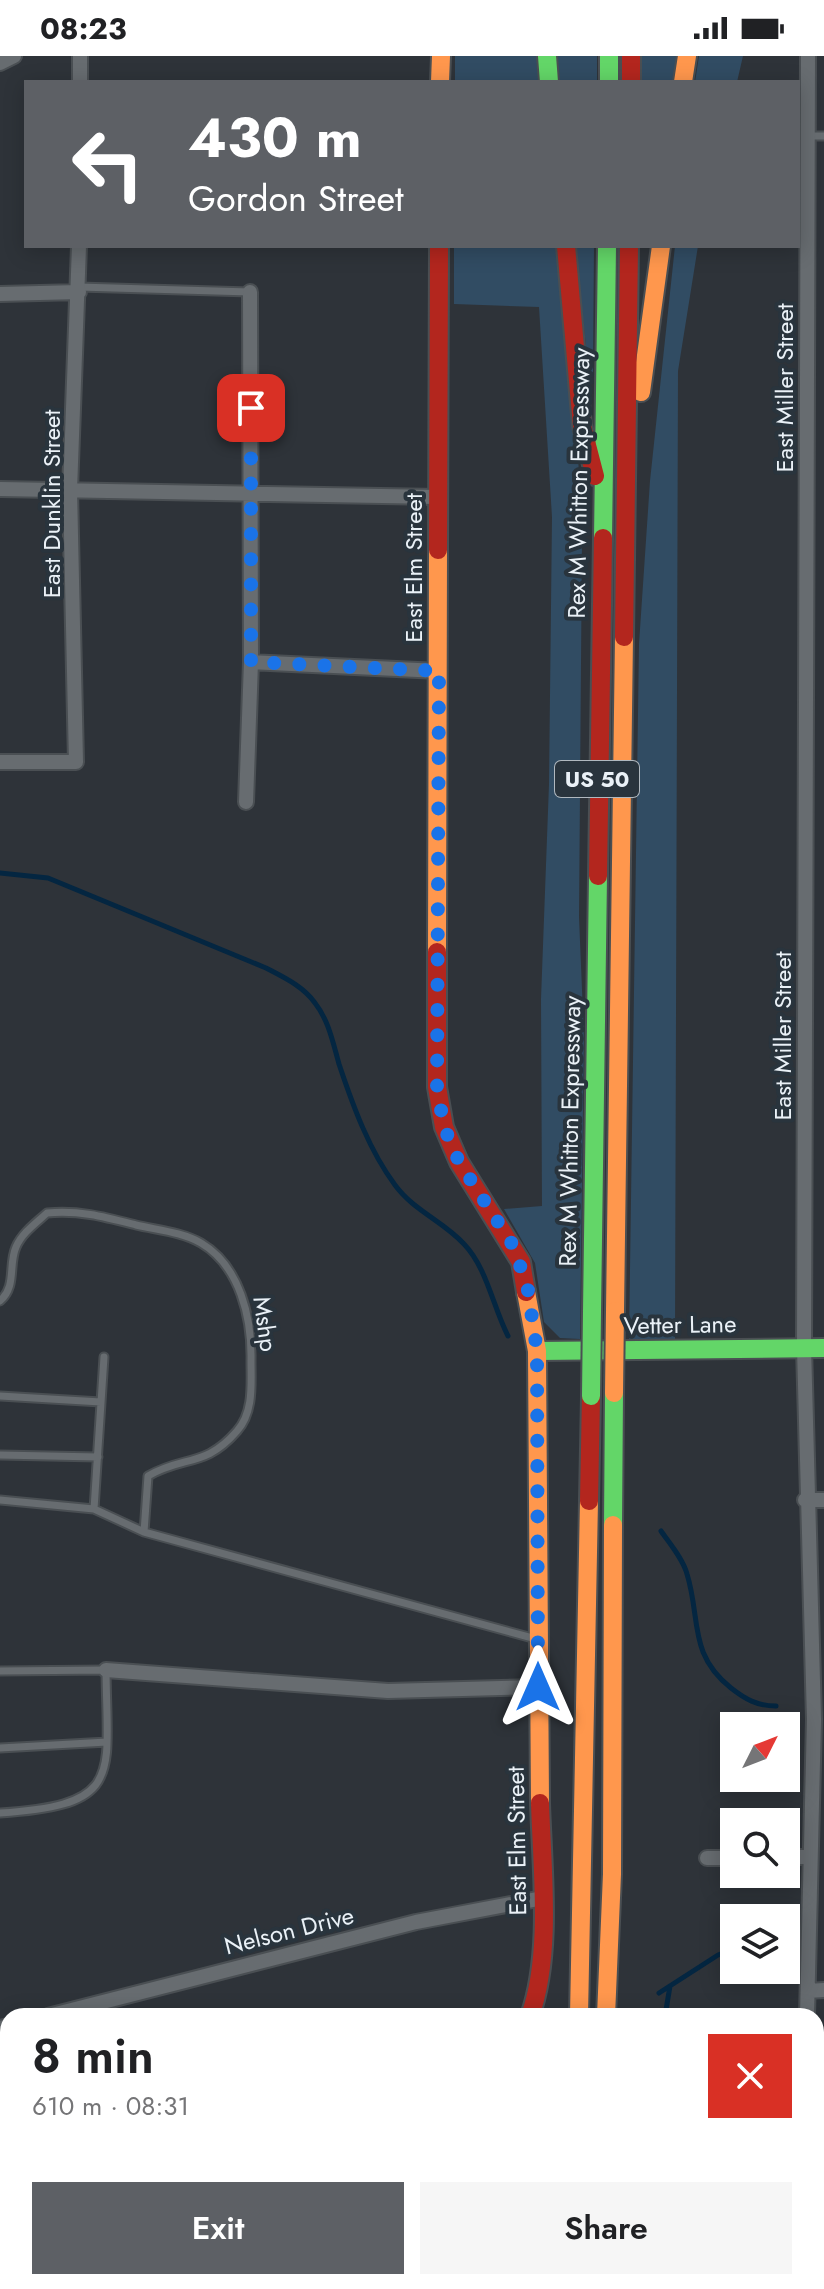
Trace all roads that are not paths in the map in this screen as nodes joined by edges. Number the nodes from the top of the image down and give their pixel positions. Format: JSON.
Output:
{"nodes":[{"id":1,"x":14,"y":56,"type":"edge"},
{"id":2,"x":80,"y":56,"type":"edge"},
{"id":3,"x":441,"y":56,"type":"edge"},
{"id":4,"x":547,"y":56,"type":"edge"},
{"id":5,"x":609,"y":56,"type":"edge"},
{"id":6,"x":631,"y":56,"type":"edge"},
{"id":7,"x":687,"y":56,"type":"edge"},
{"id":8,"x":808,"y":56,"type":"edge"},
{"id":9,"x":0,"y":63,"type":"edge"},
{"id":10,"x":80,"y":80,"type":"edge"},
{"id":11,"x":440,"y":80,"type":"edge"},
{"id":12,"x":549,"y":80,"type":"edge"},
{"id":13,"x":609,"y":80,"type":"edge"},
{"id":14,"x":631,"y":80,"type":"edge"},
{"id":15,"x":683,"y":80,"type":"edge"},
{"id":16,"x":808,"y":136,"type":"junction"},
{"id":17,"x":824,"y":136,"type":"edge"},
{"id":18,"x":79,"y":248,"type":"edge"},
{"id":19,"x":439,"y":248,"type":"edge"},
{"id":20,"x":566,"y":248,"type":"edge"},
{"id":21,"x":607,"y":248,"type":"edge"},
{"id":22,"x":629,"y":248,"type":"edge"},
{"id":23,"x":661,"y":248,"type":"edge"},
{"id":24,"x":79,"y":290,"type":"junction"},
{"id":25,"x":250,"y":292,"type":"joint"},
{"id":26,"x":0,"y":294,"type":"edge"},
{"id":27,"x":0,"y":489,"type":"edge"},
{"id":28,"x":70,"y":490,"type":"junction"},
{"id":29,"x":252,"y":494,"type":"junction"},
{"id":30,"x":438,"y":497,"type":"junction"},
{"id":31,"x":627,"y":503,"type":"junction"},
{"id":32,"x":603,"y":504,"type":"junction"},
{"id":33,"x":251,"y":662,"type":"junction"},
{"id":34,"x":439,"y":671,"type":"junction"},
{"id":35,"x":0,"y":762,"type":"edge"},
{"id":36,"x":246,"y":802,"type":"dead end"},
{"id":37,"x":0,"y":1301,"type":"edge"},
{"id":38,"x":804,"y":1347,"type":"junction"},
{"id":39,"x":824,"y":1348,"type":"edge"},
{"id":40,"x":537,"y":1351,"type":"junction"},
{"id":41,"x":104,"y":1357,"type":"dead end"},
{"id":42,"x":0,"y":1396,"type":"edge"},
{"id":43,"x":101,"y":1402,"type":"junction"},
{"id":44,"x":0,"y":1455,"type":"edge"},
{"id":45,"x":98,"y":1457,"type":"junction"},
{"id":46,"x":0,"y":1500,"type":"edge"},
{"id":47,"x":805,"y":1500,"type":"junction"},
{"id":48,"x":824,"y":1500,"type":"edge"},
{"id":49,"x":94,"y":1509,"type":"junction"},
{"id":50,"x":144,"y":1532,"type":"junction"},
{"id":51,"x":538,"y":1640,"type":"junction"},
{"id":52,"x":106,"y":1670,"type":"junction"},
{"id":53,"x":0,"y":1671,"type":"edge"},
{"id":54,"x":538,"y":1687,"type":"junction"},
{"id":55,"x":107,"y":1742,"type":"junction"},
{"id":56,"x":0,"y":1748,"type":"edge"},
{"id":57,"x":0,"y":1813,"type":"edge"},
{"id":58,"x":800,"y":1857,"type":"edge"},
{"id":59,"x":810,"y":1857,"type":"junction"},
{"id":60,"x":707,"y":1858,"type":"dead end"},
{"id":61,"x":720,"y":1858,"type":"edge"},
{"id":62,"x":543,"y":1898,"type":"junction"},
{"id":63,"x":824,"y":1990,"type":"edge"},
{"id":64,"x":808,"y":1991,"type":"junction"},
{"id":65,"x":79,"y":2008,"type":"edge"},
{"id":66,"x":533,"y":2008,"type":"edge"},
{"id":67,"x":579,"y":2008,"type":"edge"},
{"id":68,"x":606,"y":2008,"type":"edge"},
{"id":69,"x":807,"y":2008,"type":"edge"}],
"edges":[{"from":1,"to":9,"type":"street"},
{"from":2,"to":10,"type":"street"},
{"from":3,"to":11,"type":"main road"},
{"from":4,"to":12,"type":"main road"},
{"from":5,"to":13,"type":"main road"},
{"from":6,"to":14,"type":"main road"},
{"from":7,"to":15,"type":"main road"},
{"from":8,"to":16,"type":"street","name":"East Miller Street"},
{"from":16,"to":17,"type":"lane"},
{"from":16,"to":38,"type":"street","name":"East Miller Street"},
{"from":18,"to":24,"type":"street","name":"East Dunklin Street"},
{"from":19,"to":30,"type":"main road","name":"East Elm Street"},
{"from":20,"to":32,"type":"main road"},
{"from":21,"to":32,"type":"main road","name":"Rex M Whitton Expressway","number":"US 50"},
{"from":22,"to":31,"type":"main road","name":"Rex M Whitton Expressway","number":"US 50"},
{"from":23,"to":31,"type":"main road"},
{"from":24,"to":25,"type":"lane"},
{"from":24,"to":26,"type":"street"},
{"from":24,"to":28,"type":"street","name":"East Dunklin Street"},
{"from":25,"to":29,"type":"street"},
{"from":27,"to":28,"type":"street"},
{"from":28,"to":29,"type":"street"},
{"from":28,"to":35,"type":"street","name":"East Dunklin Street"},
{"from":29,"to":30,"type":"street"},
{"from":29,"to":33,"type":"street"},
{"from":30,"to":34,"type":"main road","name":"East Elm Street"},
{"from":31,"to":68,"type":"main road","name":"Rex M Whitton Expressway","number":"US 50","bridge":true},
{"from":32,"to":67,"type":"main road","name":"Rex M Whitton Expressway","number":"US 50","bridge":true},
{"from":33,"to":34,"type":"street"},
{"from":33,"to":36,"type":"street"},
{"from":34,"to":40,"type":"main road","name":"East Elm Street"},
{"from":37,"to":50,"type":"lane","name":"Mshp"},
{"from":38,"to":39,"type":"main road","name":"Vetter Lane"},
{"from":38,"to":40,"type":"main road","name":"Vetter Lane"},
{"from":38,"to":47,"type":"street","name":"East Miller Street"},
{"from":40,"to":51,"type":"main road","name":"East Elm Street"},
{"from":41,"to":43,"type":"lane"},
{"from":42,"to":43,"type":"lane"},
{"from":43,"to":45,"type":"lane"},
{"from":44,"to":45,"type":"lane"},
{"from":45,"to":49,"type":"lane"},
{"from":46,"to":49,"type":"lane"},
{"from":47,"to":48,"type":"street"},
{"from":47,"to":59,"type":"street","name":"East Miller Street"},
{"from":49,"to":50,"type":"lane"},
{"from":50,"to":51,"type":"lane"},
{"from":51,"to":54,"type":"main road","name":"East Elm Street"},
{"from":52,"to":53,"type":"lane"},
{"from":52,"to":54,"type":"street"},
{"from":52,"to":55,"type":"lane"},
{"from":54,"to":62,"type":"main road","name":"East Elm Street"},
{"from":55,"to":56,"type":"lane"},
{"from":55,"to":57,"type":"lane"},
{"from":58,"to":59,"type":"street"},
{"from":59,"to":64,"type":"street","name":"East Miller Street"},
{"from":60,"to":61,"type":"street"},
{"from":62,"to":65,"type":"street","name":"Nelson Drive"},
{"from":62,"to":66,"type":"main road","name":"East Elm Street"},
{"from":63,"to":64,"type":"street"},
{"from":64,"to":69,"type":"street","name":"East Miller Street"}]}
